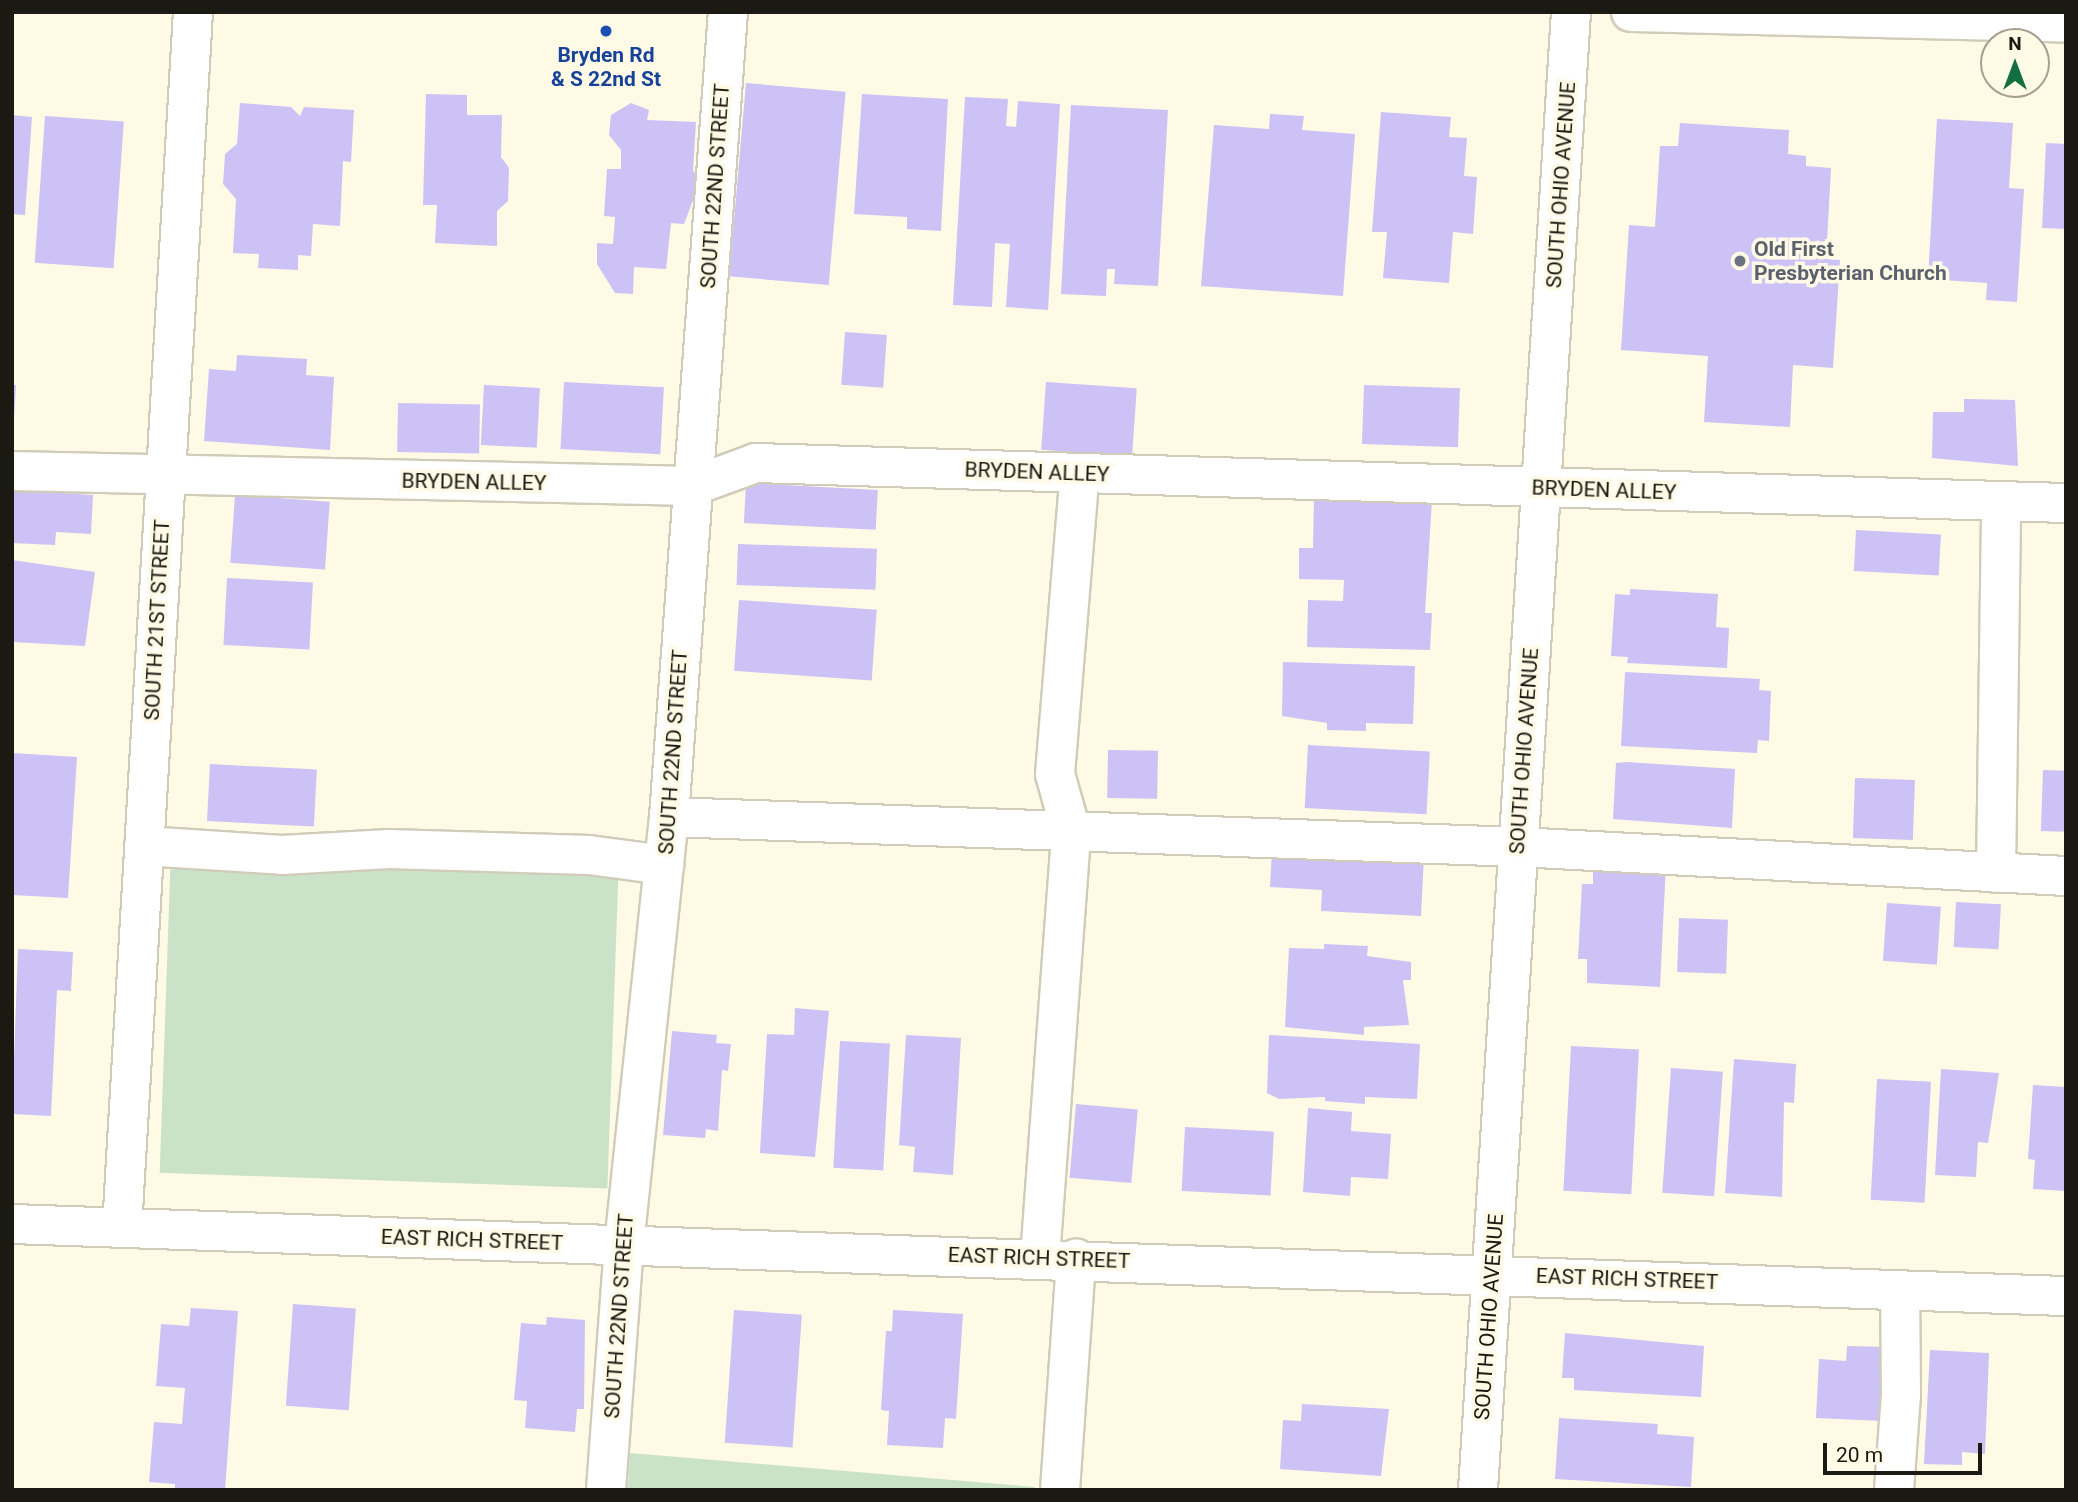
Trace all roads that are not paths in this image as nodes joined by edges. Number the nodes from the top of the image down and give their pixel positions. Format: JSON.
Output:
{"nodes":[{"id":1,"x":193,"y":12,"type":"edge"},
{"id":2,"x":728,"y":12,"type":"edge"},
{"id":3,"x":1572,"y":12,"type":"edge"},
{"id":4,"x":1631,"y":12,"type":"edge"},
{"id":5,"x":2066,"y":23,"type":"edge"},
{"id":6,"x":12,"y":471,"type":"edge"},
{"id":7,"x":1080,"y":474,"type":"junction"},
{"id":8,"x":166,"y":477,"type":"junction"},
{"id":9,"x":693,"y":486,"type":"junction"},
{"id":10,"x":1542,"y":489,"type":"junction"},
{"id":11,"x":2001,"y":501,"type":"junction"},
{"id":12,"x":2066,"y":503,"type":"edge"},
{"id":13,"x":668,"y":817,"type":"junction"},
{"id":14,"x":1071,"y":831,"type":"junction"},
{"id":15,"x":144,"y":846,"type":"junction"},
{"id":16,"x":1518,"y":847,"type":"junction"},
{"id":17,"x":664,"y":865,"type":"junction"},
{"id":18,"x":1996,"y":873,"type":"junction"},
{"id":19,"x":2066,"y":876,"type":"edge"},
{"id":20,"x":12,"y":1224,"type":"edge"},
{"id":21,"x":121,"y":1228,"type":"junction"},
{"id":22,"x":624,"y":1245,"type":"junction"},
{"id":23,"x":1058,"y":1258,"type":"junction"},
{"id":24,"x":1492,"y":1273,"type":"junction"},
{"id":25,"x":1900,"y":1290,"type":"junction"},
{"id":26,"x":2066,"y":1296,"type":"edge"},
{"id":27,"x":606,"y":1490,"type":"edge"},
{"id":28,"x":1060,"y":1490,"type":"edge"},
{"id":29,"x":1478,"y":1490,"type":"edge"},
{"id":30,"x":1894,"y":1490,"type":"edge"}],
"edges":[{"from":1,"to":8,"type":"street","name":"SOUTH 21ST STREET"},
{"from":2,"to":9,"type":"street","name":"SOUTH 22ND STREET"},
{"from":3,"to":10,"type":"street","name":"SOUTH OHIO AVENUE"},
{"from":4,"to":5,"type":"street"},
{"from":6,"to":8,"type":"street","name":"BRYDEN ALLEY"},
{"from":7,"to":9,"type":"street","name":"BRYDEN ALLEY"},
{"from":7,"to":10,"type":"street","name":"BRYDEN ALLEY"},
{"from":7,"to":14,"type":"street"},
{"from":8,"to":9,"type":"street","name":"BRYDEN ALLEY"},
{"from":8,"to":15,"type":"street","name":"SOUTH 21ST STREET"},
{"from":9,"to":13,"type":"street","name":"SOUTH 22ND STREET"},
{"from":10,"to":11,"type":"street","name":"BRYDEN ALLEY"},
{"from":10,"to":16,"type":"street","name":"SOUTH OHIO AVENUE"},
{"from":11,"to":12,"type":"street","name":"BRYDEN ALLEY"},
{"from":11,"to":18,"type":"street"},
{"from":13,"to":14,"type":"street"},
{"from":13,"to":17,"type":"street","name":"SOUTH 22ND STREET"},
{"from":14,"to":16,"type":"street"},
{"from":14,"to":23,"type":"street"},
{"from":15,"to":17,"type":"street"},
{"from":15,"to":21,"type":"street","name":"SOUTH 21ST STREET"},
{"from":16,"to":18,"type":"street"},
{"from":16,"to":24,"type":"street","name":"SOUTH OHIO AVENUE"},
{"from":17,"to":22,"type":"street","name":"SOUTH 22ND STREET"},
{"from":18,"to":19,"type":"street"},
{"from":20,"to":21,"type":"street","name":"EAST RICH STREET"},
{"from":21,"to":22,"type":"street","name":"EAST RICH STREET"},
{"from":22,"to":23,"type":"street","name":"EAST RICH STREET"},
{"from":22,"to":27,"type":"street","name":"SOUTH 22ND STREET"},
{"from":23,"to":24,"type":"street","name":"EAST RICH STREET"},
{"from":23,"to":28,"type":"street"},
{"from":24,"to":25,"type":"street","name":"EAST RICH STREET"},
{"from":24,"to":29,"type":"street","name":"SOUTH OHIO AVENUE"},
{"from":25,"to":26,"type":"street","name":"EAST RICH STREET"},
{"from":25,"to":30,"type":"street"}]}
